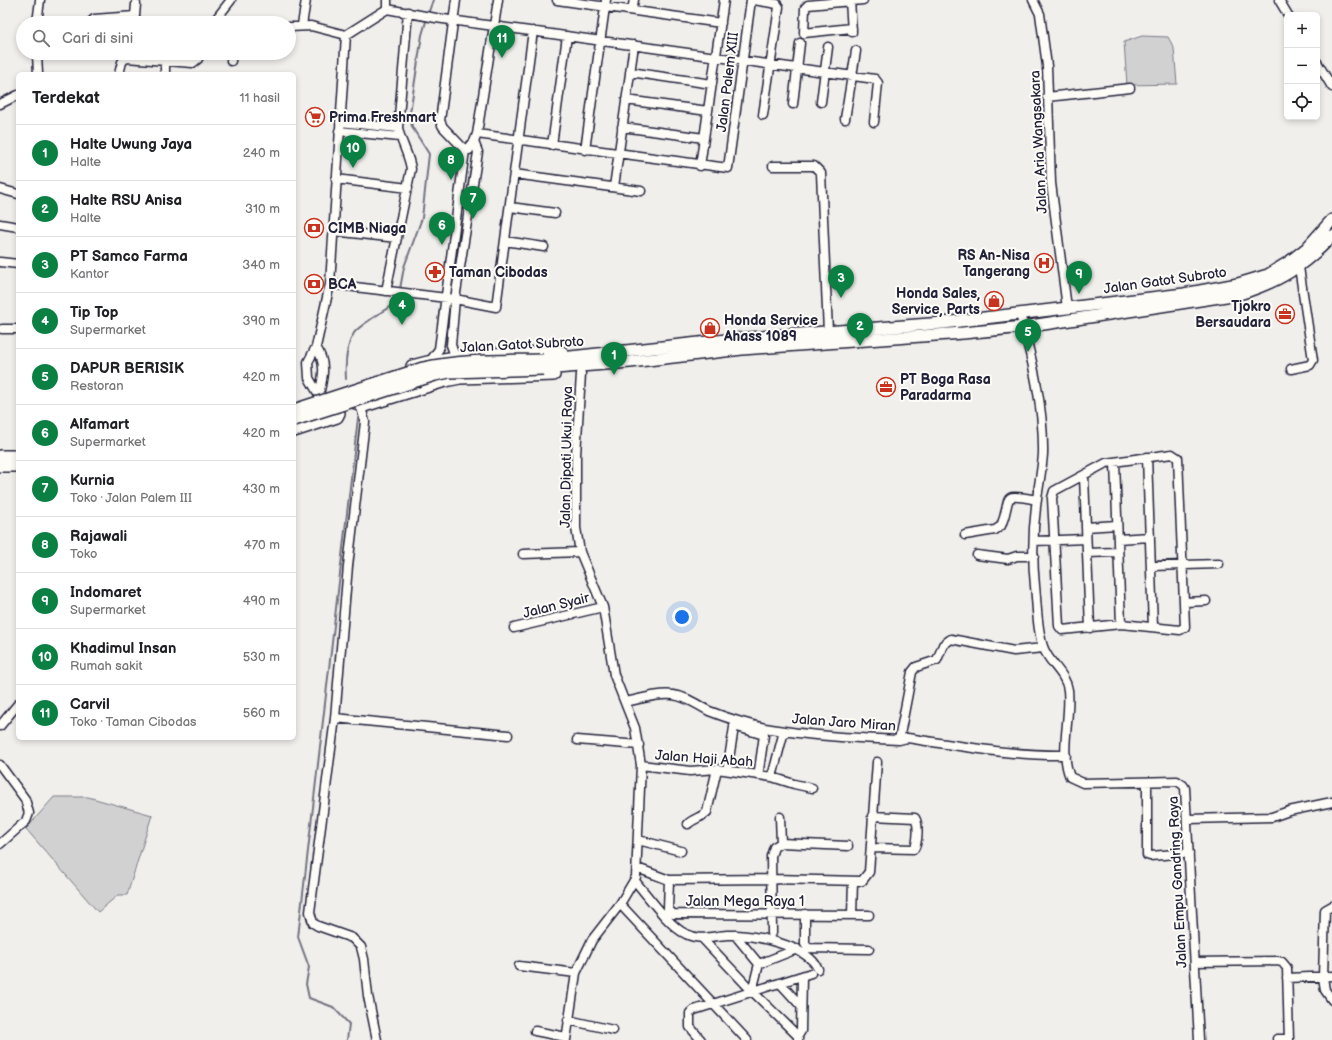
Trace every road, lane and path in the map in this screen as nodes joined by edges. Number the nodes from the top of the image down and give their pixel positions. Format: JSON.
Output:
{"nodes":[{"id":1,"x":40,"y":0,"type":"edge"},
{"id":2,"x":231,"y":0,"type":"edge"},
{"id":3,"x":306,"y":0,"type":"edge"},
{"id":4,"x":387,"y":0,"type":"edge"},
{"id":5,"x":456,"y":0,"type":"edge"},
{"id":6,"x":498,"y":0,"type":"edge"},
{"id":7,"x":557,"y":0,"type":"edge"},
{"id":8,"x":634,"y":0,"type":"edge"},
{"id":9,"x":724,"y":0,"type":"edge"},
{"id":10,"x":753,"y":0,"type":"edge"},
{"id":11,"x":863,"y":0,"type":"edge"},
{"id":12,"x":1033,"y":0,"type":"edge"},
{"id":13,"x":1279,"y":0,"type":"edge"},
{"id":14,"x":573,"y":1,"type":"edge"},
{"id":15,"x":850,"y":1,"type":"edge"},
{"id":16,"x":606,"y":3,"type":"edge"},
{"id":17,"x":136,"y":4,"type":"dead end"},
{"id":18,"x":387,"y":9,"type":"junction"},
{"id":19,"x":632,"y":10,"type":"junction"},
{"id":20,"x":408,"y":12,"type":"junction"},
{"id":21,"x":1286,"y":12,"type":"edge"},
{"id":22,"x":38,"y":16,"type":"edge"},
{"id":23,"x":134,"y":16,"type":"edge"},
{"id":24,"x":218,"y":16,"type":"edge"},
{"id":25,"x":453,"y":19,"type":"junction"},
{"id":26,"x":721,"y":23,"type":"junction"},
{"id":27,"x":302,"y":25,"type":"junction"},
{"id":28,"x":296,"y":26,"type":"edge"},
{"id":29,"x":495,"y":26,"type":"junction"},
{"id":30,"x":533,"y":31,"type":"junction"},
{"id":31,"x":346,"y":35,"type":"junction"},
{"id":32,"x":567,"y":36,"type":"junction"},
{"id":33,"x":600,"y":40,"type":"junction"},
{"id":34,"x":800,"y":43,"type":"dead end"},
{"id":35,"x":634,"y":45,"type":"junction"},
{"id":36,"x":828,"y":47,"type":"dead end"},
{"id":37,"x":856,"y":51,"type":"dead end"},
{"id":38,"x":716,"y":57,"type":"junction"},
{"id":39,"x":37,"y":60,"type":"edge"},
{"id":40,"x":124,"y":60,"type":"edge"},
{"id":41,"x":165,"y":60,"type":"joint"},
{"id":42,"x":196,"y":60,"type":"edge"},
{"id":43,"x":743,"y":60,"type":"junction"},
{"id":44,"x":771,"y":65,"type":"junction"},
{"id":45,"x":1320,"y":67,"type":"edge"},
{"id":46,"x":797,"y":68,"type":"junction"},
{"id":47,"x":38,"y":72,"type":"edge"},
{"id":48,"x":120,"y":72,"type":"edge"},
{"id":49,"x":165,"y":72,"type":"edge"},
{"id":50,"x":630,"y":72,"type":"junction"},
{"id":51,"x":825,"y":72,"type":"junction"},
{"id":52,"x":851,"y":76,"type":"junction"},
{"id":53,"x":712,"y":84,"type":"junction"},
{"id":54,"x":1332,"y":87,"type":"edge"},
{"id":55,"x":1130,"y":88,"type":"dead end"},
{"id":56,"x":16,"y":96,"type":"edge"},
{"id":57,"x":1047,"y":97,"type":"junction"},
{"id":58,"x":626,"y":100,"type":"junction"},
{"id":59,"x":821,"y":102,"type":"dead end"},
{"id":60,"x":0,"y":104,"type":"edge"},
{"id":61,"x":793,"y":104,"type":"dead end"},
{"id":62,"x":708,"y":111,"type":"junction"},
{"id":63,"x":763,"y":115,"type":"dead end"},
{"id":64,"x":845,"y":119,"type":"dead end"},
{"id":65,"x":340,"y":122,"type":"junction"},
{"id":66,"x":874,"y":122,"type":"dead end"},
{"id":67,"x":622,"y":127,"type":"junction"},
{"id":68,"x":398,"y":128,"type":"junction"},
{"id":69,"x":339,"y":131,"type":"junction"},
{"id":70,"x":400,"y":138,"type":"junction"},
{"id":71,"x":475,"y":138,"type":"junction"},
{"id":72,"x":704,"y":138,"type":"junction"},
{"id":73,"x":518,"y":140,"type":"junction"},
{"id":74,"x":552,"y":145,"type":"junction"},
{"id":75,"x":465,"y":150,"type":"junction"},
{"id":76,"x":585,"y":150,"type":"junction"},
{"id":77,"x":478,"y":152,"type":"junction"},
{"id":78,"x":619,"y":154,"type":"junction"},
{"id":79,"x":700,"y":166,"type":"junction"},
{"id":80,"x":773,"y":166,"type":"dead end"},
{"id":81,"x":514,"y":174,"type":"junction"},
{"id":82,"x":336,"y":178,"type":"junction"},
{"id":83,"x":614,"y":187,"type":"junction"},
{"id":84,"x":408,"y":188,"type":"junction"},
{"id":85,"x":0,"y":189,"type":"edge"},
{"id":86,"x":641,"y":191,"type":"dead end"},
{"id":87,"x":16,"y":193,"type":"edge"},
{"id":88,"x":510,"y":207,"type":"junction"},
{"id":89,"x":555,"y":213,"type":"dead end"},
{"id":90,"x":1332,"y":220,"type":"edge"},
{"id":91,"x":0,"y":224,"type":"edge"},
{"id":92,"x":16,"y":227,"type":"edge"},
{"id":93,"x":333,"y":230,"type":"junction"},
{"id":94,"x":1332,"y":236,"type":"edge"},
{"id":95,"x":397,"y":238,"type":"junction"},
{"id":96,"x":505,"y":241,"type":"junction"},
{"id":97,"x":544,"y":246,"type":"dead end"},
{"id":98,"x":0,"y":262,"type":"edge"},
{"id":99,"x":16,"y":264,"type":"edge"},
{"id":100,"x":1299,"y":267,"type":"junction"},
{"id":101,"x":330,"y":284,"type":"junction"},
{"id":102,"x":1239,"y":289,"type":"junction"},
{"id":103,"x":389,"y":291,"type":"junction"},
{"id":104,"x":445,"y":298,"type":"junction"},
{"id":105,"x":455,"y":299,"type":"junction"},
{"id":106,"x":1067,"y":308,"type":"junction"},
{"id":107,"x":1020,"y":314,"type":"junction"},
{"id":108,"x":1024,"y":327,"type":"junction"},
{"id":109,"x":16,"y":329,"type":"edge"},
{"id":110,"x":2,"y":330,"type":"dead end"},
{"id":111,"x":828,"y":332,"type":"junction"},
{"id":112,"x":316,"y":347,"type":"junction"},
{"id":113,"x":455,"y":356,"type":"junction"},
{"id":114,"x":431,"y":360,"type":"junction"},
{"id":115,"x":602,"y":360,"type":"junction"},
{"id":116,"x":543,"y":364,"type":"junction"},
{"id":117,"x":1291,"y":369,"type":"dead end"},
{"id":118,"x":581,"y":374,"type":"junction"},
{"id":119,"x":359,"y":384,"type":"junction"},
{"id":120,"x":319,"y":396,"type":"junction"},
{"id":121,"x":351,"y":400,"type":"junction"},
{"id":122,"x":296,"y":405,"type":"edge"},
{"id":123,"x":337,"y":405,"type":"junction"},
{"id":124,"x":361,"y":407,"type":"junction"},
{"id":125,"x":296,"y":409,"type":"edge"},
{"id":126,"x":296,"y":419,"type":"edge"},
{"id":127,"x":296,"y":430,"type":"edge"},
{"id":128,"x":0,"y":456,"type":"edge"},
{"id":129,"x":16,"y":456,"type":"edge"},
{"id":130,"x":1146,"y":457,"type":"junction"},
{"id":131,"x":1115,"y":462,"type":"junction"},
{"id":132,"x":0,"y":466,"type":"edge"},
{"id":133,"x":16,"y":466,"type":"edge"},
{"id":134,"x":1084,"y":476,"type":"junction"},
{"id":135,"x":1037,"y":500,"type":"junction"},
{"id":136,"x":1117,"y":525,"type":"junction"},
{"id":137,"x":1086,"y":527,"type":"junction"},
{"id":138,"x":965,"y":535,"type":"dead end"},
{"id":139,"x":1150,"y":537,"type":"junction"},
{"id":140,"x":1086,"y":539,"type":"junction"},
{"id":141,"x":1118,"y":539,"type":"junction"},
{"id":142,"x":1034,"y":541,"type":"junction"},
{"id":143,"x":1054,"y":541,"type":"junction"},
{"id":144,"x":580,"y":552,"type":"junction"},
{"id":145,"x":1118,"y":552,"type":"junction"},
{"id":146,"x":1087,"y":553,"type":"junction"},
{"id":147,"x":523,"y":554,"type":"dead end"},
{"id":148,"x":977,"y":555,"type":"dead end"},
{"id":149,"x":1034,"y":556,"type":"junction"},
{"id":150,"x":1219,"y":564,"type":"dead end"},
{"id":151,"x":1182,"y":565,"type":"junction"},
{"id":152,"x":1151,"y":566,"type":"junction"},
{"id":153,"x":1206,"y":601,"type":"dead end"},
{"id":154,"x":1185,"y":602,"type":"junction"},
{"id":155,"x":603,"y":607,"type":"junction"},
{"id":156,"x":1121,"y":624,"type":"junction"},
{"id":157,"x":1153,"y":627,"type":"junction"},
{"id":158,"x":514,"y":628,"type":"dead end"},
{"id":159,"x":1090,"y":628,"type":"junction"},
{"id":160,"x":1043,"y":648,"type":"junction"},
{"id":161,"x":625,"y":702,"type":"junction"},
{"id":162,"x":16,"y":706,"type":"edge"},
{"id":163,"x":335,"y":718,"type":"junction"},
{"id":164,"x":735,"y":723,"type":"junction"},
{"id":165,"x":0,"y":726,"type":"edge"},
{"id":166,"x":784,"y":731,"type":"junction"},
{"id":167,"x":508,"y":735,"type":"dead end"},
{"id":168,"x":577,"y":740,"type":"dead end"},
{"id":169,"x":899,"y":740,"type":"junction"},
{"id":170,"x":639,"y":745,"type":"junction"},
{"id":171,"x":1066,"y":755,"type":"junction"},
{"id":172,"x":877,"y":762,"type":"dead end"},
{"id":173,"x":0,"y":765,"type":"edge"},
{"id":174,"x":641,"y":765,"type":"junction"},
{"id":175,"x":728,"y":765,"type":"dead end"},
{"id":176,"x":717,"y":769,"type":"junction"},
{"id":177,"x":759,"y":770,"type":"dead end"},
{"id":178,"x":772,"y":777,"type":"junction"},
{"id":179,"x":1148,"y":782,"type":"junction"},
{"id":180,"x":812,"y":788,"type":"dead end"},
{"id":181,"x":1332,"y":802,"type":"edge"},
{"id":182,"x":872,"y":816,"type":"junction"},
{"id":183,"x":780,"y":817,"type":"dead end"},
{"id":184,"x":1188,"y":819,"type":"junction"},
{"id":185,"x":688,"y":824,"type":"dead end"},
{"id":186,"x":638,"y":840,"type":"junction"},
{"id":187,"x":781,"y":842,"type":"junction"},
{"id":188,"x":0,"y":844,"type":"edge"},
{"id":189,"x":848,"y":846,"type":"dead end"},
{"id":190,"x":871,"y":848,"type":"junction"},
{"id":191,"x":680,"y":850,"type":"dead end"},
{"id":192,"x":1189,"y":853,"type":"junction"},
{"id":193,"x":637,"y":868,"type":"junction"},
{"id":194,"x":772,"y":879,"type":"junction"},
{"id":195,"x":669,"y":880,"type":"junction"},
{"id":196,"x":634,"y":881,"type":"junction"},
{"id":197,"x":853,"y":881,"type":"junction"},
{"id":198,"x":620,"y":904,"type":"junction"},
{"id":199,"x":1332,"y":906,"type":"edge"},
{"id":200,"x":772,"y":914,"type":"junction"},
{"id":201,"x":805,"y":914,"type":"junction"},
{"id":202,"x":852,"y":915,"type":"junction"},
{"id":203,"x":869,"y":915,"type":"dead end"},
{"id":204,"x":772,"y":933,"type":"dead end"},
{"id":205,"x":735,"y":935,"type":"junction"},
{"id":206,"x":703,"y":939,"type":"junction"},
{"id":207,"x":1328,"y":940,"type":"edge"},
{"id":208,"x":797,"y":949,"type":"junction"},
{"id":209,"x":869,"y":949,"type":"dead end"},
{"id":210,"x":1195,"y":962,"type":"junction"},
{"id":211,"x":758,"y":964,"type":"junction"},
{"id":212,"x":519,"y":966,"type":"dead end"},
{"id":213,"x":576,"y":973,"type":"junction"},
{"id":214,"x":802,"y":976,"type":"junction"},
{"id":215,"x":1332,"y":976,"type":"edge"},
{"id":216,"x":1323,"y":977,"type":"junction"},
{"id":217,"x":1287,"y":978,"type":"junction"},
{"id":218,"x":780,"y":983,"type":"junction"},
{"id":219,"x":752,"y":992,"type":"junction"},
{"id":220,"x":1332,"y":1000,"type":"edge"},
{"id":221,"x":712,"y":1003,"type":"junction"},
{"id":222,"x":801,"y":1006,"type":"junction"},
{"id":223,"x":568,"y":1020,"type":"junction"},
{"id":224,"x":613,"y":1030,"type":"dead end"},
{"id":225,"x":535,"y":1031,"type":"dead end"},
{"id":226,"x":798,"y":1038,"type":"edge"},
{"id":227,"x":566,"y":1039,"type":"edge"},
{"id":228,"x":1277,"y":1039,"type":"dead end"},
{"id":229,"x":377,"y":1040,"type":"edge"},
{"id":230,"x":701,"y":1040,"type":"edge"},
{"id":231,"x":747,"y":1040,"type":"edge"},
{"id":232,"x":1199,"y":1040,"type":"edge"},
{"id":233,"x":1289,"y":1040,"type":"edge"}],
"edges":[{"from":1,"to":22,"type":"street"},
{"from":2,"to":24,"type":"street"},
{"from":3,"to":27,"type":"street"},
{"from":4,"to":18,"type":"street"},
{"from":5,"to":25,"type":"street"},
{"from":6,"to":29,"type":"street"},
{"from":7,"to":14,"type":"street"},
{"from":8,"to":19,"type":"street"},
{"from":9,"to":26,"type":"street"},
{"from":10,"to":43,"type":"street","name":"Jalan Palem XIII"},
{"from":10,"to":44,"type":"street"},
{"from":11,"to":15,"type":"street"},
{"from":12,"to":57,"type":"street","name":"Jalan Aria Wangsakara"},
{"from":13,"to":21,"type":"street"},
{"from":14,"to":16,"type":"street"},
{"from":15,"to":15,"type":"street"},
{"from":16,"to":19,"type":"street"},
{"from":16,"to":33,"type":"street"},
{"from":17,"to":23,"type":"street"},
{"from":18,"to":20,"type":"street"},
{"from":18,"to":31,"type":"street"},
{"from":19,"to":26,"type":"street"},
{"from":20,"to":25,"type":"street"},
{"from":20,"to":68,"type":"street"},
{"from":25,"to":29,"type":"street"},
{"from":25,"to":75,"type":"street"},
{"from":26,"to":38,"type":"street"},
{"from":27,"to":28,"type":"street"},
{"from":27,"to":31,"type":"street"},
{"from":29,"to":30,"type":"street"},
{"from":29,"to":71,"type":"street"},
{"from":30,"to":32,"type":"street"},
{"from":30,"to":73,"type":"street"},
{"from":31,"to":65,"type":"street"},
{"from":32,"to":33,"type":"street"},
{"from":32,"to":74,"type":"street"},
{"from":33,"to":35,"type":"street"},
{"from":33,"to":76,"type":"street"},
{"from":34,"to":46,"type":"street"},
{"from":35,"to":38,"type":"street"},
{"from":35,"to":50,"type":"street"},
{"from":36,"to":51,"type":"street"},
{"from":37,"to":52,"type":"street"},
{"from":38,"to":43,"type":"street"},
{"from":38,"to":53,"type":"street"},
{"from":39,"to":47,"type":"street"},
{"from":40,"to":48,"type":"street"},
{"from":41,"to":42,"type":"street"},
{"from":41,"to":49,"type":"street"},
{"from":43,"to":44,"type":"street"},
{"from":43,"to":79,"type":"street","name":"Jalan Palem XIII"},
{"from":44,"to":46,"type":"street"},
{"from":44,"to":63,"type":"street"},
{"from":45,"to":54,"type":"street"},
{"from":46,"to":51,"type":"street"},
{"from":46,"to":61,"type":"street"},
{"from":50,"to":53,"type":"street"},
{"from":50,"to":58,"type":"street"},
{"from":51,"to":52,"type":"street"},
{"from":51,"to":59,"type":"street"},
{"from":52,"to":64,"type":"street"},
{"from":52,"to":66,"type":"street"},
{"from":53,"to":62,"type":"street"},
{"from":55,"to":57,"type":"street"},
{"from":56,"to":60,"type":"street"},
{"from":57,"to":106,"type":"street","name":"Jalan Aria Wangsakara"},
{"from":58,"to":62,"type":"street"},
{"from":58,"to":67,"type":"street"},
{"from":62,"to":72,"type":"street"},
{"from":65,"to":68,"type":"street"},
{"from":65,"to":69,"type":"street"},
{"from":67,"to":72,"type":"street"},
{"from":67,"to":78,"type":"street"},
{"from":68,"to":70,"type":"street"},
{"from":69,"to":70,"type":"street"},
{"from":69,"to":82,"type":"street"},
{"from":70,"to":84,"type":"street"},
{"from":71,"to":73,"type":"street"},
{"from":71,"to":75,"type":"street"},
{"from":71,"to":77,"type":"street"},
{"from":72,"to":79,"type":"street"},
{"from":73,"to":74,"type":"street"},
{"from":73,"to":81,"type":"street"},
{"from":74,"to":76,"type":"street"},
{"from":75,"to":77,"type":"street"},
{"from":75,"to":104,"type":"street"},
{"from":76,"to":78,"type":"street"},
{"from":77,"to":105,"type":"street"},
{"from":78,"to":79,"type":"street"},
{"from":78,"to":83,"type":"street"},
{"from":80,"to":111,"type":"street"},
{"from":81,"to":83,"type":"street"},
{"from":81,"to":88,"type":"street"},
{"from":82,"to":84,"type":"street"},
{"from":82,"to":93,"type":"street"},
{"from":83,"to":86,"type":"street"},
{"from":84,"to":95,"type":"street"},
{"from":85,"to":87,"type":"street"},
{"from":88,"to":89,"type":"street"},
{"from":88,"to":96,"type":"street"},
{"from":90,"to":102,"type":"highway","name":"Jalan Gatot Subroto"},
{"from":91,"to":92,"type":"street"},
{"from":93,"to":95,"type":"street"},
{"from":93,"to":101,"type":"street"},
{"from":94,"to":100,"type":"highway","name":"Jalan Gatot Subroto"},
{"from":95,"to":103,"type":"street"},
{"from":96,"to":97,"type":"street"},
{"from":96,"to":105,"type":"street"},
{"from":98,"to":99,"type":"street"},
{"from":100,"to":102,"type":"highway","name":"Jalan Gatot Subroto"},
{"from":100,"to":117,"type":"street"},
{"from":101,"to":103,"type":"street"},
{"from":101,"to":112,"type":"street"},
{"from":102,"to":106,"type":"highway","name":"Jalan Gatot Subroto"},
{"from":102,"to":108,"type":"highway","name":"Jalan Gatot Subroto"},
{"from":103,"to":104,"type":"street"},
{"from":104,"to":105,"type":"street"},
{"from":104,"to":114,"type":"street"},
{"from":105,"to":113,"type":"street"},
{"from":106,"to":107,"type":"highway","name":"Jalan Gatot Subroto"},
{"from":107,"to":108,"type":"street","name":"Jalan Empu Gandring Raya"},
{"from":107,"to":111,"type":"highway","name":"Jalan Gatot Subroto"},
{"from":108,"to":115,"type":"highway","name":"Jalan Gatot Subroto"},
{"from":108,"to":135,"type":"street","name":"Jalan Empu Gandring Raya"},
{"from":109,"to":110,"type":"street"},
{"from":111,"to":115,"type":"highway","name":"Jalan Gatot Subroto"},
{"from":112,"to":120,"type":"street"},
{"from":112,"to":120,"type":"street"},
{"from":113,"to":114,"type":"highway"},
{"from":113,"to":115,"type":"highway"},
{"from":114,"to":119,"type":"highway"},
{"from":115,"to":116,"type":"highway","name":"Jalan Gatot Subroto"},
{"from":115,"to":118,"type":"highway"},
{"from":116,"to":125,"type":"highway","name":"Jalan Gatot Subroto","bridge":true},
{"from":116,"to":126,"type":"highway","name":"Jalan Gatot Subroto","bridge":true},
{"from":118,"to":124,"type":"highway"},
{"from":118,"to":144,"type":"street","name":"Jalan Dipati Ukui Raya"},
{"from":119,"to":120,"type":"highway"},
{"from":119,"to":121,"type":"highway"},
{"from":120,"to":122,"type":"highway"},
{"from":120,"to":123,"type":"street"},
{"from":121,"to":123,"type":"street"},
{"from":121,"to":124,"type":"street"},
{"from":123,"to":127,"type":"highway"},
{"from":124,"to":163,"type":"street"},
{"from":128,"to":129,"type":"highway"},
{"from":130,"to":131,"type":"street"},
{"from":130,"to":139,"type":"street"},
{"from":130,"to":151,"type":"street"},
{"from":131,"to":134,"type":"street"},
{"from":131,"to":136,"type":"street"},
{"from":132,"to":133,"type":"highway"},
{"from":134,"to":137,"type":"street"},
{"from":134,"to":143,"type":"street"},
{"from":135,"to":138,"type":"street"},
{"from":135,"to":142,"type":"street","name":"Jalan Empu Gandring Raya"},
{"from":136,"to":137,"type":"street"},
{"from":136,"to":141,"type":"street"},
{"from":137,"to":140,"type":"street"},
{"from":139,"to":141,"type":"street"},
{"from":139,"to":152,"type":"street"},
{"from":140,"to":143,"type":"street"},
{"from":140,"to":146,"type":"street"},
{"from":141,"to":145,"type":"street"},
{"from":142,"to":143,"type":"street"},
{"from":142,"to":149,"type":"street","name":"Jalan Empu Gandring Raya"},
{"from":143,"to":159,"type":"street"},
{"from":144,"to":147,"type":"street"},
{"from":144,"to":155,"type":"street","name":"Jalan Dipati Ukui Raya"},
{"from":145,"to":146,"type":"street"},
{"from":145,"to":156,"type":"street"},
{"from":146,"to":159,"type":"street"},
{"from":148,"to":149,"type":"street"},
{"from":149,"to":160,"type":"street","name":"Jalan Empu Gandring Raya"},
{"from":150,"to":151,"type":"street"},
{"from":151,"to":152,"type":"street"},
{"from":151,"to":154,"type":"street"},
{"from":152,"to":157,"type":"street"},
{"from":153,"to":154,"type":"street"},
{"from":154,"to":157,"type":"street"},
{"from":155,"to":158,"type":"street","name":"Jalan Syair"},
{"from":155,"to":161,"type":"street","name":"Jalan Dipati Ukui Raya"},
{"from":156,"to":157,"type":"street"},
{"from":156,"to":159,"type":"street"},
{"from":160,"to":169,"type":"street"},
{"from":160,"to":171,"type":"street","name":"Jalan Empu Gandring Raya"},
{"from":161,"to":164,"type":"street","name":"Jalan Jaro Miran"},
{"from":161,"to":170,"type":"street","name":"Jalan Dipati Ukui Raya"},
{"from":162,"to":165,"type":"street"},
{"from":163,"to":167,"type":"street"},
{"from":163,"to":229,"type":"street"},
{"from":164,"to":166,"type":"street","name":"Jalan Jaro Miran"},
{"from":164,"to":175,"type":"street"},
{"from":164,"to":177,"type":"street"},
{"from":166,"to":169,"type":"street","name":"Jalan Jaro Miran"},
{"from":166,"to":178,"type":"street"},
{"from":168,"to":170,"type":"street"},
{"from":169,"to":171,"type":"street","name":"Jalan Jaro Miran"},
{"from":170,"to":174,"type":"street","name":"Jalan Dipati Ukui Raya"},
{"from":171,"to":179,"type":"street","name":"Jalan Empu Gandring Raya"},
{"from":172,"to":182,"type":"street"},
{"from":173,"to":188,"type":"street"},
{"from":174,"to":176,"type":"street","name":"Jalan Haji Abah"},
{"from":174,"to":186,"type":"street","name":"Jalan Dipati Ukui Raya"},
{"from":176,"to":178,"type":"street","name":"Jalan Haji Abah"},
{"from":176,"to":185,"type":"street"},
{"from":178,"to":180,"type":"street","name":"Jalan Haji Abah"},
{"from":179,"to":184,"type":"street","name":"Jalan Empu Gandring Raya"},
{"from":179,"to":192,"type":"street"},
{"from":181,"to":184,"type":"street"},
{"from":182,"to":190,"type":"street"},
{"from":182,"to":190,"type":"street"},
{"from":183,"to":187,"type":"street"},
{"from":184,"to":192,"type":"street","name":"Jalan Empu Gandring Raya"},
{"from":186,"to":191,"type":"street"},
{"from":186,"to":193,"type":"street","name":"Jalan Dipati Ukui Raya"},
{"from":187,"to":189,"type":"street"},
{"from":187,"to":194,"type":"street"},
{"from":190,"to":197,"type":"street"},
{"from":192,"to":210,"type":"street","name":"Jalan Empu Gandring Raya"},
{"from":193,"to":195,"type":"street"},
{"from":193,"to":196,"type":"street","name":"Jalan Dipati Ukui Raya"},
{"from":194,"to":195,"type":"street"},
{"from":194,"to":197,"type":"street"},
{"from":194,"to":200,"type":"street"},
{"from":195,"to":200,"type":"street","name":"Jalan Mega Raya 1"},
{"from":196,"to":198,"type":"street","name":"Jalan Dipati Ukui Raya"},
{"from":196,"to":206,"type":"street"},
{"from":197,"to":202,"type":"street"},
{"from":198,"to":213,"type":"street","name":"Jalan Dipati Ukui Raya"},
{"from":198,"to":221,"type":"street"},
{"from":199,"to":207,"type":"street"},
{"from":200,"to":201,"type":"street","name":"Jalan Mega Raya 1"},
{"from":200,"to":204,"type":"street"},
{"from":201,"to":202,"type":"street","name":"Jalan Mega Raya 1"},
{"from":201,"to":209,"type":"street"},
{"from":202,"to":203,"type":"street","name":"Jalan Mega Raya 1"},
{"from":205,"to":206,"type":"street"},
{"from":205,"to":208,"type":"street"},
{"from":205,"to":211,"type":"street"},
{"from":206,"to":219,"type":"street"},
{"from":207,"to":216,"type":"street"},
{"from":208,"to":211,"type":"street"},
{"from":208,"to":214,"type":"street"},
{"from":210,"to":217,"type":"street"},
{"from":210,"to":232,"type":"street","name":"Jalan Empu Gandring Raya"},
{"from":211,"to":219,"type":"street"},
{"from":212,"to":213,"type":"street"},
{"from":213,"to":223,"type":"street","name":"Jalan Dipati Ukui Raya"},
{"from":214,"to":218,"type":"street"},
{"from":214,"to":222,"type":"street"},
{"from":215,"to":216,"type":"street"},
{"from":216,"to":217,"type":"street"},
{"from":216,"to":220,"type":"street"},
{"from":217,"to":233,"type":"street"},
{"from":218,"to":219,"type":"street"},
{"from":218,"to":222,"type":"street"},
{"from":219,"to":221,"type":"street"},
{"from":219,"to":226,"type":"street"},
{"from":221,"to":230,"type":"street"},
{"from":221,"to":231,"type":"street"},
{"from":222,"to":226,"type":"street"},
{"from":223,"to":224,"type":"street"},
{"from":223,"to":227,"type":"street","name":"Jalan Dipati Ukui Raya"},
{"from":225,"to":227,"type":"street"},
{"from":228,"to":233,"type":"street"}]}
